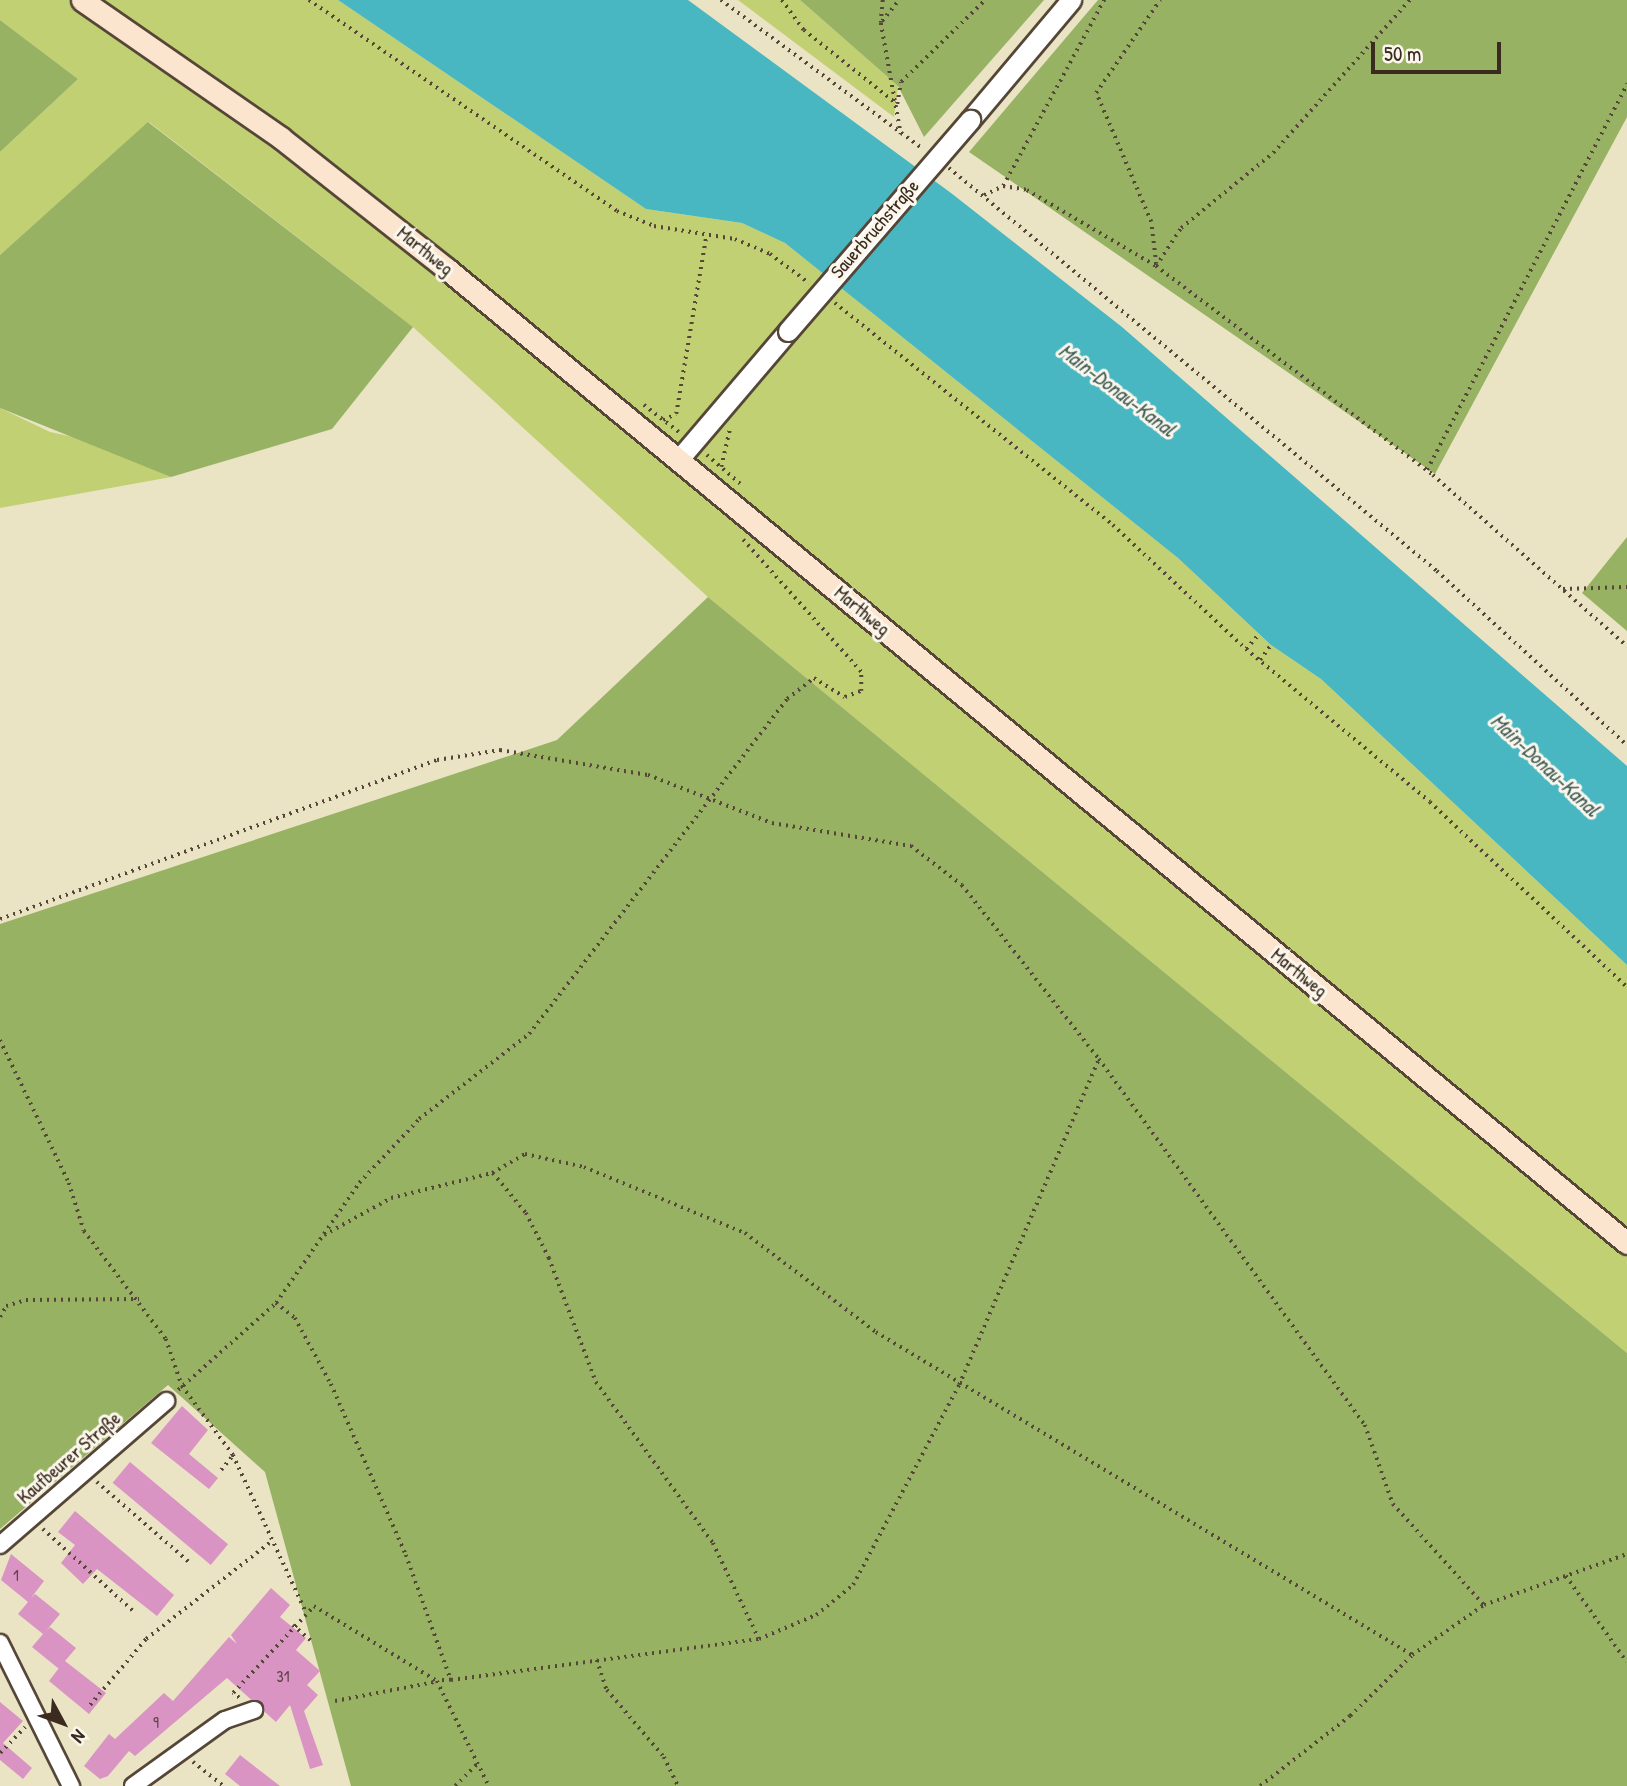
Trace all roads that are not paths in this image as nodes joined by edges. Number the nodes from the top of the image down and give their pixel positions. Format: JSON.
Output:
{"nodes":[{"id":1,"x":82,"y":0,"type":"edge"},
{"id":2,"x":1071,"y":0,"type":"edge"},
{"id":3,"x":679,"y":458,"type":"junction"},
{"id":4,"x":1627,"y":1244,"type":"edge"},
{"id":5,"x":166,"y":1401,"type":"road end"},
{"id":6,"x":0,"y":1545,"type":"edge"},
{"id":7,"x":0,"y":1643,"type":"edge"},
{"id":8,"x":254,"y":1710,"type":"road end"},
{"id":9,"x":71,"y":1786,"type":"edge"},
{"id":10,"x":133,"y":1786,"type":"edge"}],
"edges":[{"from":1,"to":3,"type":"main road","name":"Marthweg"},
{"from":2,"to":3,"type":"street","name":"Sauerbruchstraße","bridge":true},
{"from":3,"to":4,"type":"main road","name":"Marthweg"},
{"from":5,"to":6,"type":"street","name":"Kaufbeurer Straße"},
{"from":7,"to":9,"type":"street"},
{"from":8,"to":10,"type":"street"}]}
